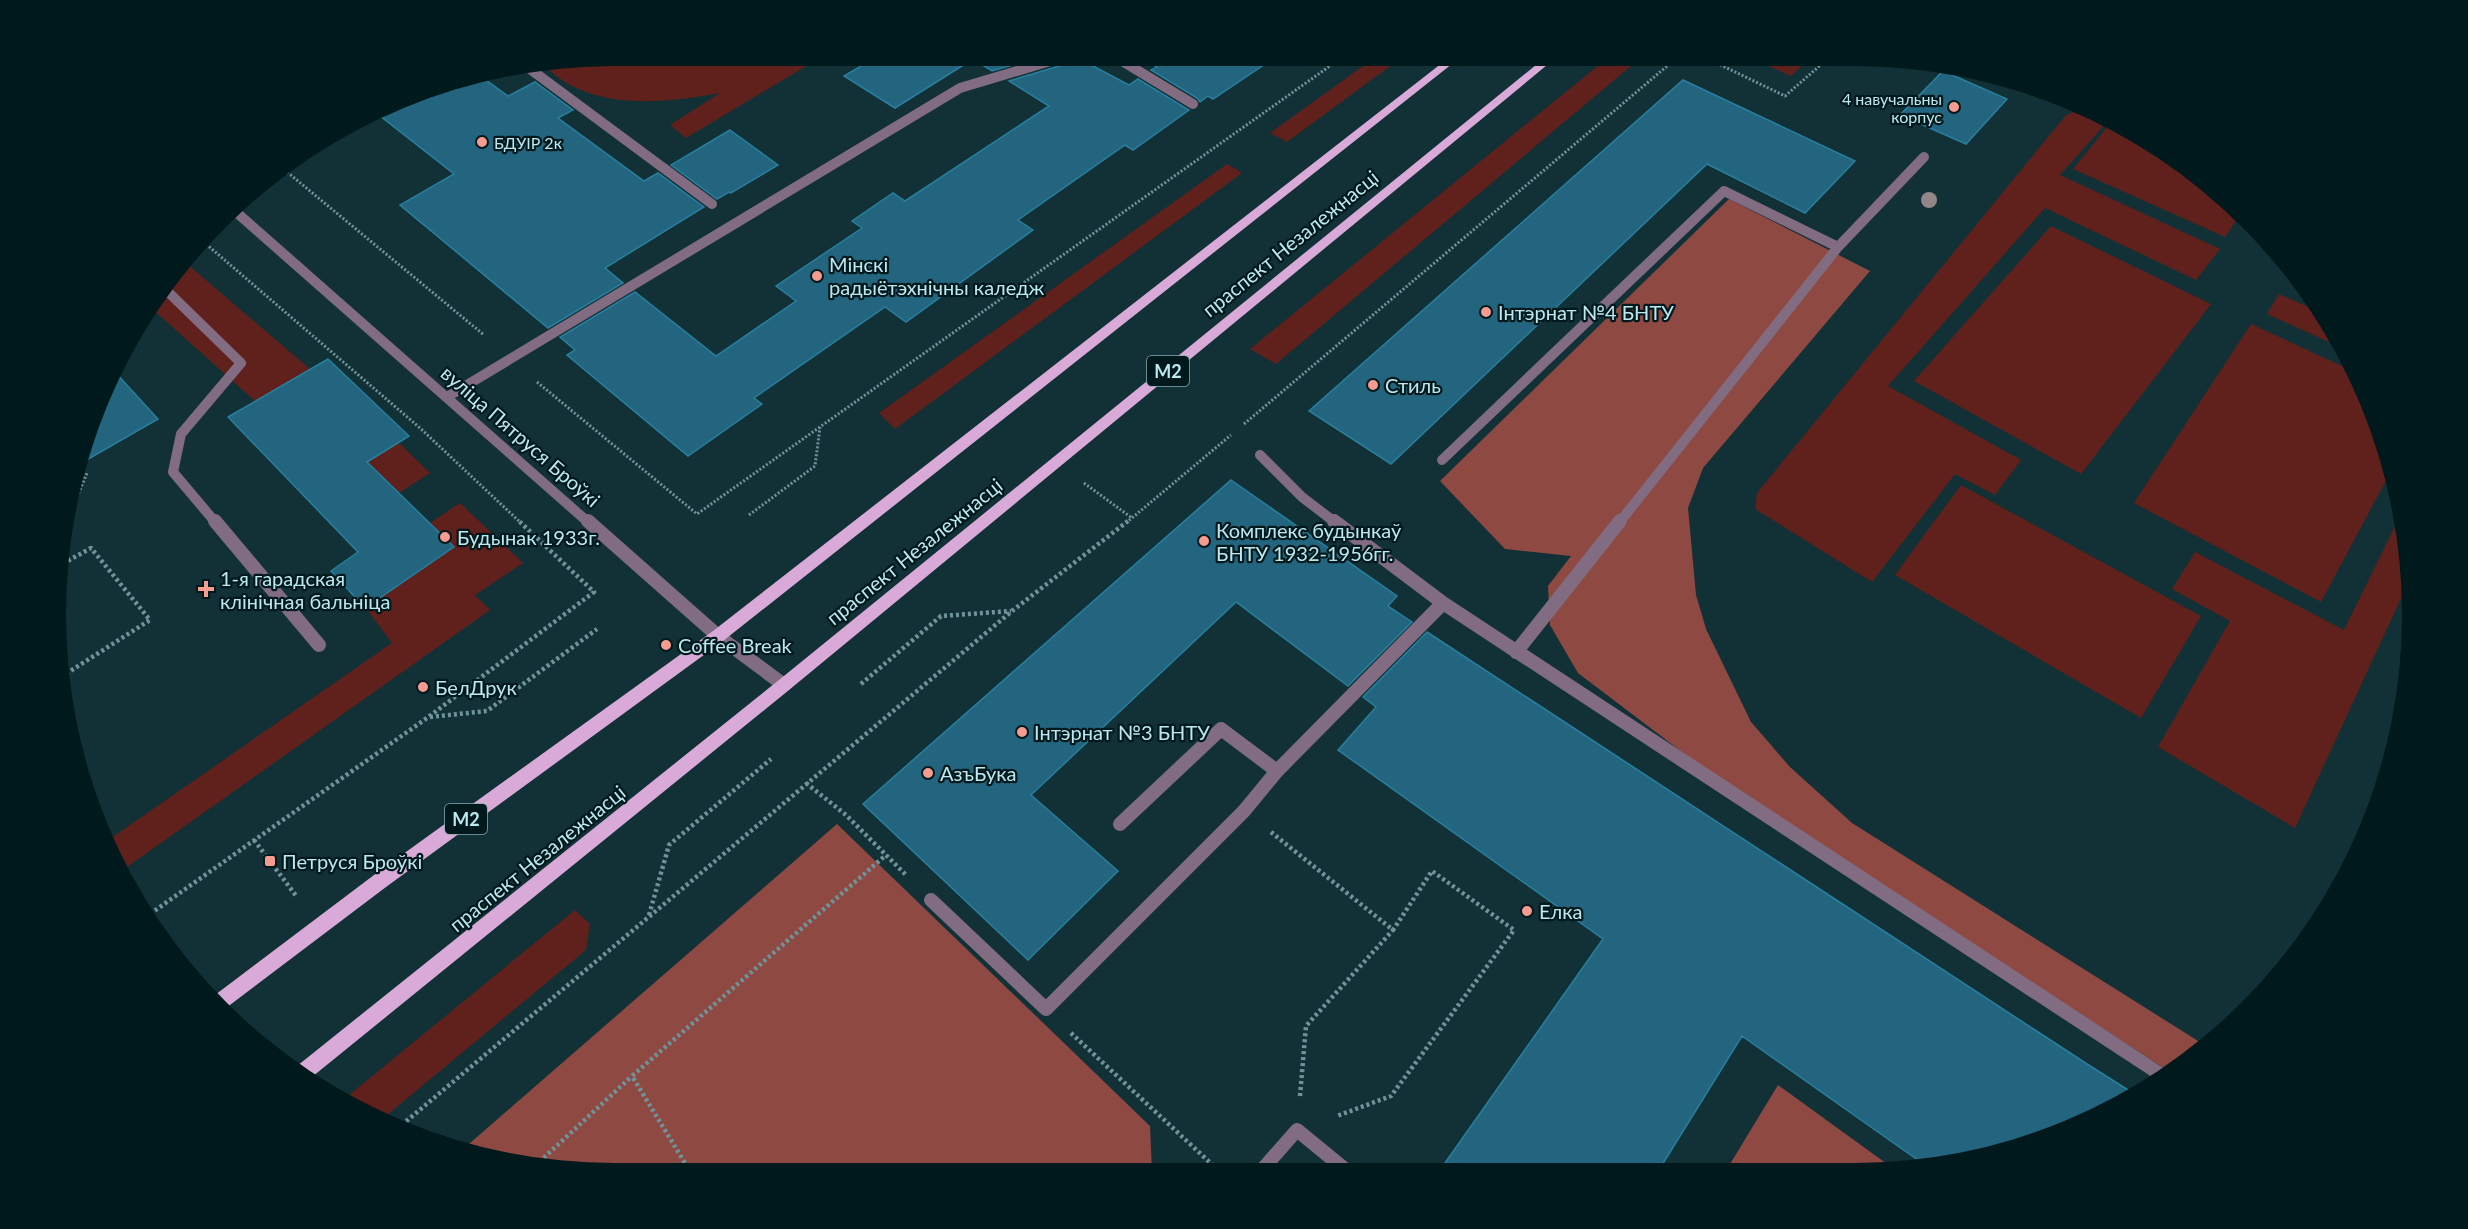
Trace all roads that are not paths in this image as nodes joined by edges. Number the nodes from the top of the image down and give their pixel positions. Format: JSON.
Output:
{"nodes":[{"id":1,"x":1034,"y":66,"type":"edge"},
{"id":2,"x":1130,"y":66,"type":"edge"},
{"id":3,"x":1443,"y":66,"type":"edge"},
{"id":4,"x":1541,"y":66,"type":"edge"},
{"id":5,"x":535,"y":72,"type":"edge"},
{"id":6,"x":1193,"y":104,"type":"dead end"},
{"id":7,"x":1924,"y":157,"type":"dead end"},
{"id":8,"x":712,"y":204,"type":"dead end"},
{"id":9,"x":239,"y":215,"type":"edge"},
{"id":10,"x":1838,"y":247,"type":"junction"},
{"id":11,"x":170,"y":294,"type":"edge"},
{"id":12,"x":447,"y":397,"type":"junction"},
{"id":13,"x":1260,"y":455,"type":"dead end"},
{"id":14,"x":1442,"y":460,"type":"dead end"},
{"id":15,"x":1443,"y":603,"type":"junction"},
{"id":16,"x":718,"y":636,"type":"junction"},
{"id":17,"x":319,"y":645,"type":"dead end"},
{"id":18,"x":1516,"y":652,"type":"junction"},
{"id":19,"x":783,"y":686,"type":"junction"},
{"id":20,"x":1277,"y":771,"type":"junction"},
{"id":21,"x":1120,"y":824,"type":"dead end"},
{"id":22,"x":931,"y":900,"type":"road end"},
{"id":23,"x":224,"y":999,"type":"edge"},
{"id":24,"x":307,"y":1069,"type":"edge"},
{"id":25,"x":2157,"y":1072,"type":"edge"},
{"id":26,"x":1268,"y":1163,"type":"edge"},
{"id":27,"x":1337,"y":1163,"type":"edge"}],
"edges":[{"from":1,"to":12,"type":"street"},
{"from":2,"to":6,"type":"street"},
{"from":3,"to":16,"type":"main road","number":"М2"},
{"from":4,"to":19,"type":"main road","name":"праспект Незалежнасці","number":"М2"},
{"from":5,"to":8,"type":"street"},
{"from":7,"to":10,"type":"street"},
{"from":9,"to":12,"type":"street","name":"вуліца Пятруся Броўкі"},
{"from":10,"to":14,"type":"street"},
{"from":10,"to":18,"type":"street"},
{"from":11,"to":17,"type":"street"},
{"from":12,"to":16,"type":"street","name":"вуліца Пятруся Броўкі"},
{"from":13,"to":15,"type":"street"},
{"from":15,"to":18,"type":"street"},
{"from":15,"to":20,"type":"street"},
{"from":16,"to":19,"type":"street","name":"вуліца Пятруся Броўкі"},
{"from":16,"to":23,"type":"main road","number":"М2"},
{"from":18,"to":25,"type":"street"},
{"from":19,"to":24,"type":"main road","name":"праспект Незалежнасці","number":"М2"},
{"from":20,"to":21,"type":"street"},
{"from":20,"to":22,"type":"street"},
{"from":26,"to":27,"type":"street"}]}
